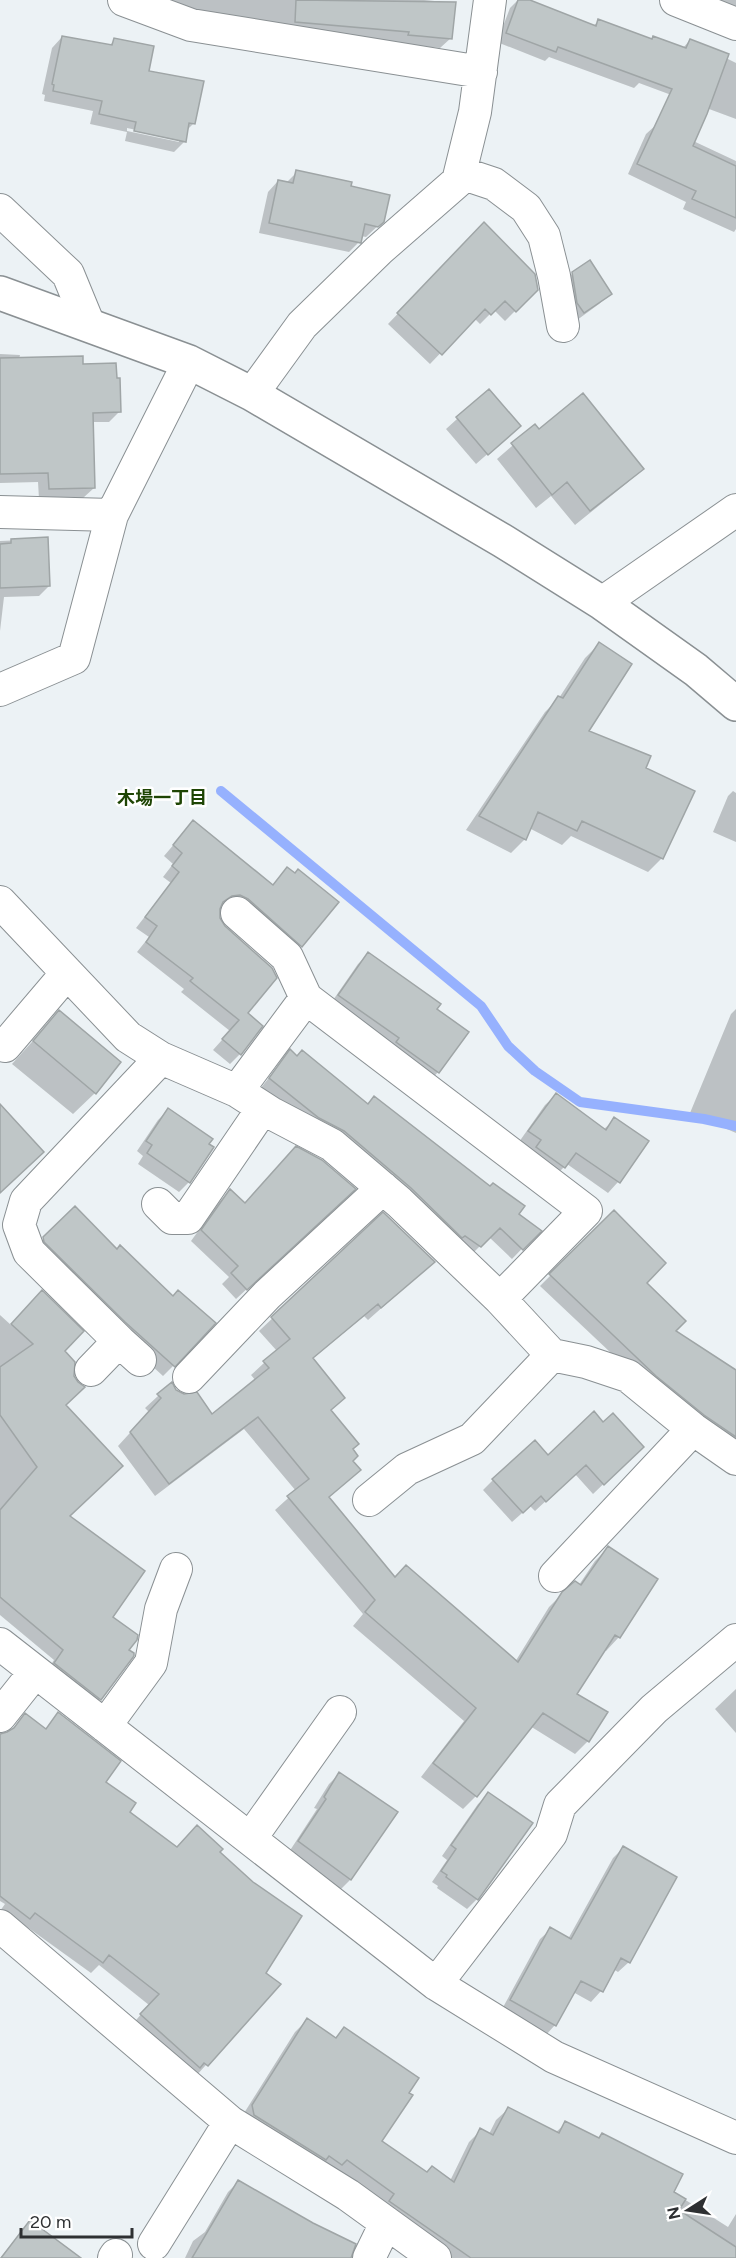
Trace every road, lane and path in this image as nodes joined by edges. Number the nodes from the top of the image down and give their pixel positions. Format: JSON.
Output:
{"nodes":[{"id":1,"x":124,"y":0,"type":"edge"},
{"id":2,"x":490,"y":0,"type":"edge"},
{"id":3,"x":676,"y":0,"type":"edge"},
{"id":4,"x":736,"y":24,"type":"edge"},
{"id":5,"x":481,"y":72,"type":"junction"},
{"id":6,"x":460,"y":173,"type":"junction"},
{"id":7,"x":0,"y":210,"type":"edge"},
{"id":8,"x":0,"y":293,"type":"edge"},
{"id":9,"x":89,"y":325,"type":"junction"},
{"id":10,"x":562,"y":326,"type":"dead end"},
{"id":11,"x":189,"y":362,"type":"junction"},
{"id":12,"x":252,"y":394,"type":"junction"},
{"id":13,"x":736,"y":510,"type":"edge"},
{"id":14,"x":0,"y":512,"type":"edge"},
{"id":15,"x":112,"y":514,"type":"junction"},
{"id":16,"x":603,"y":603,"type":"junction"},
{"id":17,"x":0,"y":690,"type":"edge"},
{"id":18,"x":736,"y":704,"type":"edge"},
{"id":19,"x":0,"y":902,"type":"edge"},
{"id":20,"x":237,"y":913,"type":"dead end"},
{"id":21,"x":67,"y":973,"type":"junction"},
{"id":22,"x":306,"y":998,"type":"junction"},
{"id":23,"x":5,"y":1046,"type":"dead end"},
{"id":24,"x":161,"y":1058,"type":"junction"},
{"id":25,"x":237,"y":1091,"type":"junction"},
{"id":26,"x":263,"y":1108,"type":"junction"},
{"id":27,"x":383,"y":1188,"type":"junction"},
{"id":28,"x":158,"y":1204,"type":"dead end"},
{"id":29,"x":500,"y":1299,"type":"junction"},
{"id":30,"x":552,"y":1355,"type":"junction"},
{"id":31,"x":91,"y":1370,"type":"dead end"},
{"id":32,"x":189,"y":1377,"type":"dead end"},
{"id":33,"x":693,"y":1430,"type":"junction"},
{"id":34,"x":736,"y":1459,"type":"edge"},
{"id":35,"x":369,"y":1500,"type":"dead end"},
{"id":36,"x":176,"y":1569,"type":"dead end"},
{"id":37,"x":555,"y":1576,"type":"dead end"},
{"id":38,"x":736,"y":1640,"type":"edge"},
{"id":39,"x":0,"y":1644,"type":"edge"},
{"id":40,"x":35,"y":1672,"type":"junction"},
{"id":41,"x":340,"y":1712,"type":"dead end"},
{"id":42,"x":0,"y":1716,"type":"edge"},
{"id":43,"x":105,"y":1726,"type":"junction"},
{"id":44,"x":250,"y":1839,"type":"junction"},
{"id":45,"x":0,"y":1926,"type":"edge"},
{"id":46,"x":436,"y":1984,"type":"junction"},
{"id":47,"x":230,"y":2122,"type":"junction"},
{"id":48,"x":736,"y":2138,"type":"edge"},
{"id":49,"x":386,"y":2223,"type":"junction"},
{"id":50,"x":154,"y":2244,"type":"dead end"},
{"id":51,"x":369,"y":2258,"type":"edge"},
{"id":52,"x":435,"y":2258,"type":"edge"}],
"edges":[{"from":1,"to":5,"type":"street"},
{"from":2,"to":5,"type":"street"},
{"from":3,"to":4,"type":"street"},
{"from":5,"to":6,"type":"street"},
{"from":6,"to":10,"type":"street"},
{"from":6,"to":12,"type":"street"},
{"from":7,"to":9,"type":"street"},
{"from":8,"to":9,"type":"street"},
{"from":9,"to":11,"type":"street"},
{"from":11,"to":12,"type":"street"},
{"from":11,"to":15,"type":"street"},
{"from":12,"to":16,"type":"street"},
{"from":13,"to":16,"type":"street"},
{"from":14,"to":15,"type":"street"},
{"from":15,"to":17,"type":"street"},
{"from":16,"to":18,"type":"street"},
{"from":19,"to":21,"type":"street"},
{"from":20,"to":22,"type":"street"},
{"from":21,"to":23,"type":"street"},
{"from":21,"to":24,"type":"street"},
{"from":22,"to":25,"type":"street"},
{"from":22,"to":29,"type":"street"},
{"from":24,"to":25,"type":"street"},
{"from":24,"to":31,"type":"street"},
{"from":25,"to":26,"type":"street"},
{"from":26,"to":27,"type":"street"},
{"from":26,"to":28,"type":"street"},
{"from":27,"to":29,"type":"street"},
{"from":27,"to":32,"type":"street"},
{"from":29,"to":30,"type":"street"},
{"from":30,"to":33,"type":"street"},
{"from":30,"to":35,"type":"street"},
{"from":33,"to":34,"type":"street"},
{"from":33,"to":37,"type":"street"},
{"from":36,"to":43,"type":"street"},
{"from":38,"to":46,"type":"street"},
{"from":39,"to":40,"type":"street"},
{"from":40,"to":42,"type":"street"},
{"from":40,"to":43,"type":"street"},
{"from":41,"to":44,"type":"street"},
{"from":43,"to":44,"type":"street"},
{"from":44,"to":46,"type":"street"},
{"from":45,"to":47,"type":"street"},
{"from":46,"to":48,"type":"street"},
{"from":47,"to":49,"type":"street"},
{"from":47,"to":50,"type":"street"},
{"from":49,"to":51,"type":"street"},
{"from":49,"to":52,"type":"street"}]}
